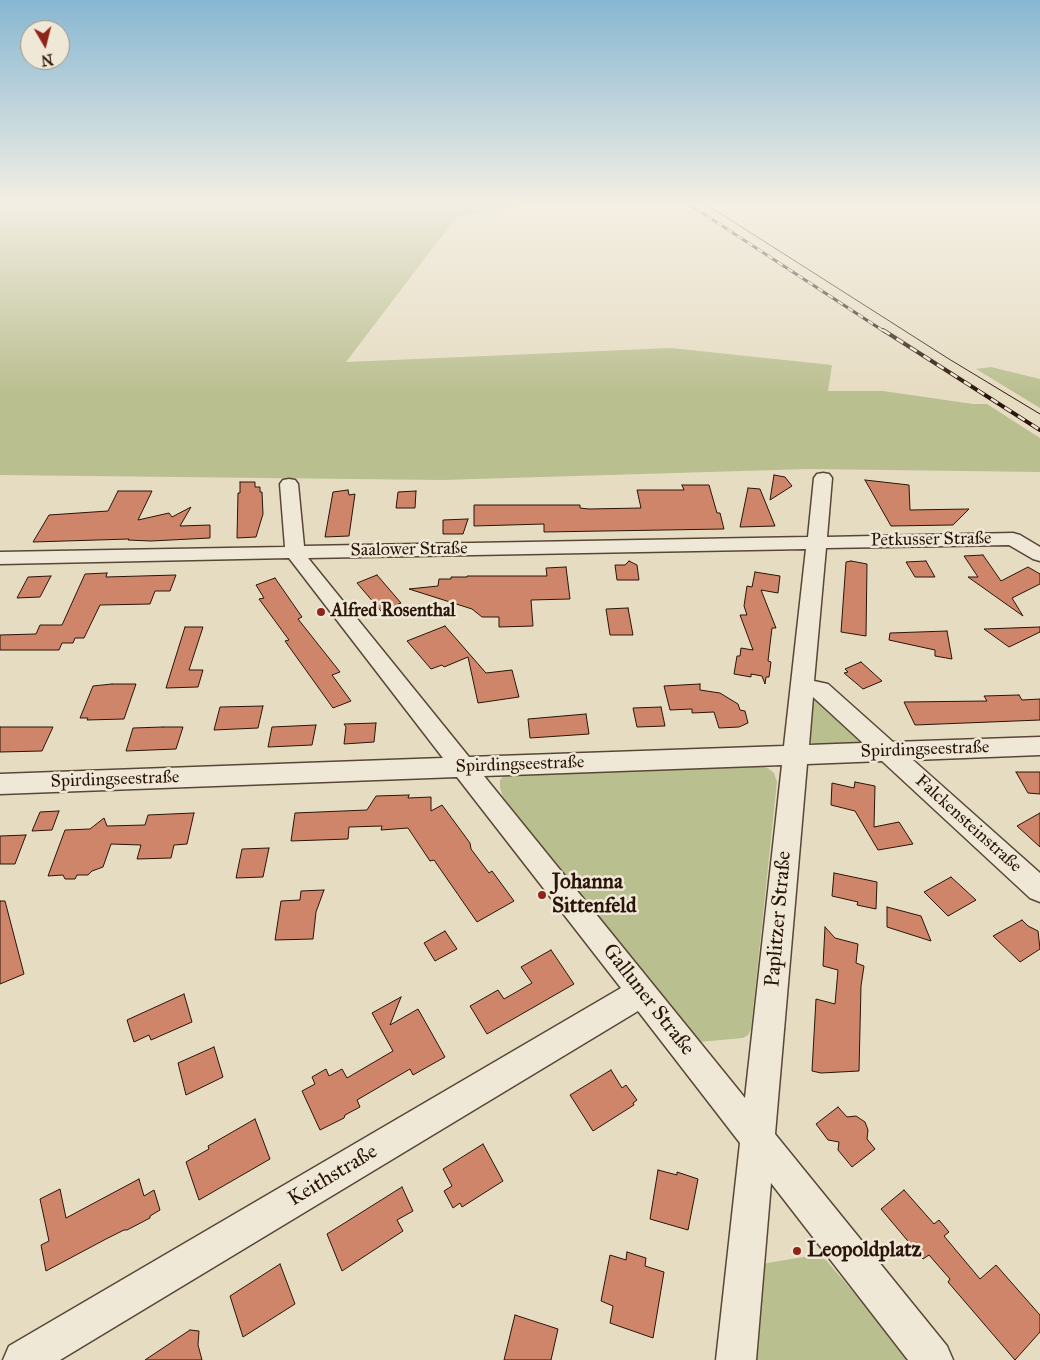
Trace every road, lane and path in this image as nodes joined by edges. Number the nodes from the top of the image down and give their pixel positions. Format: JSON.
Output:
{"nodes":[{"id":1,"x":823,"y":478,"type":"dead end"},
{"id":2,"x":289,"y":484,"type":"dead end"},
{"id":3,"x":817,"y":543,"type":"junction"},
{"id":4,"x":295,"y":553,"type":"junction"},
{"id":5,"x":1040,"y":556,"type":"edge"},
{"id":6,"x":0,"y":558,"type":"edge"},
{"id":7,"x":803,"y":686,"type":"junction"},
{"id":8,"x":1040,"y":746,"type":"edge"},
{"id":9,"x":889,"y":752,"type":"junction"},
{"id":10,"x":794,"y":755,"type":"junction"},
{"id":11,"x":465,"y":767,"type":"junction"},
{"id":12,"x":0,"y":784,"type":"edge"},
{"id":13,"x":1040,"y":890,"type":"edge"},
{"id":14,"x":642,"y":992,"type":"junction"},
{"id":15,"x":758,"y":1140,"type":"junction"},
{"id":16,"x":23,"y":1360,"type":"edge"},
{"id":17,"x":736,"y":1360,"type":"edge"},
{"id":18,"x":933,"y":1360,"type":"edge"}],
"edges":[{"from":1,"to":3,"type":"street","name":"Paplitzer Straße"},
{"from":2,"to":4,"type":"street"},
{"from":3,"to":4,"type":"street","name":"Saalower Straße"},
{"from":3,"to":5,"type":"street","name":"Petkusser Straße"},
{"from":3,"to":7,"type":"street","name":"Paplitzer Straße"},
{"from":4,"to":6,"type":"street","name":"Saalower Straße"},
{"from":4,"to":11,"type":"street","name":"Galluner Straße"},
{"from":7,"to":9,"type":"street","name":"Falckensteinstraße"},
{"from":7,"to":10,"type":"street","name":"Paplitzer Straße"},
{"from":8,"to":9,"type":"street","name":"Spirdingseestraße"},
{"from":9,"to":10,"type":"street","name":"Spirdingseestraße"},
{"from":9,"to":13,"type":"street","name":"Falckensteinstraße"},
{"from":10,"to":11,"type":"street","name":"Spirdingseestraße"},
{"from":10,"to":15,"type":"street","name":"Paplitzer Straße"},
{"from":11,"to":12,"type":"street","name":"Spirdingseestraße"},
{"from":11,"to":14,"type":"street","name":"Galluner Straße"},
{"from":14,"to":15,"type":"street","name":"Galluner Straße"},
{"from":14,"to":16,"type":"street","name":"Keithstraße"},
{"from":15,"to":17,"type":"street","name":"Paplitzer Straße"},
{"from":15,"to":18,"type":"street","name":"Galluner Straße"}]}
